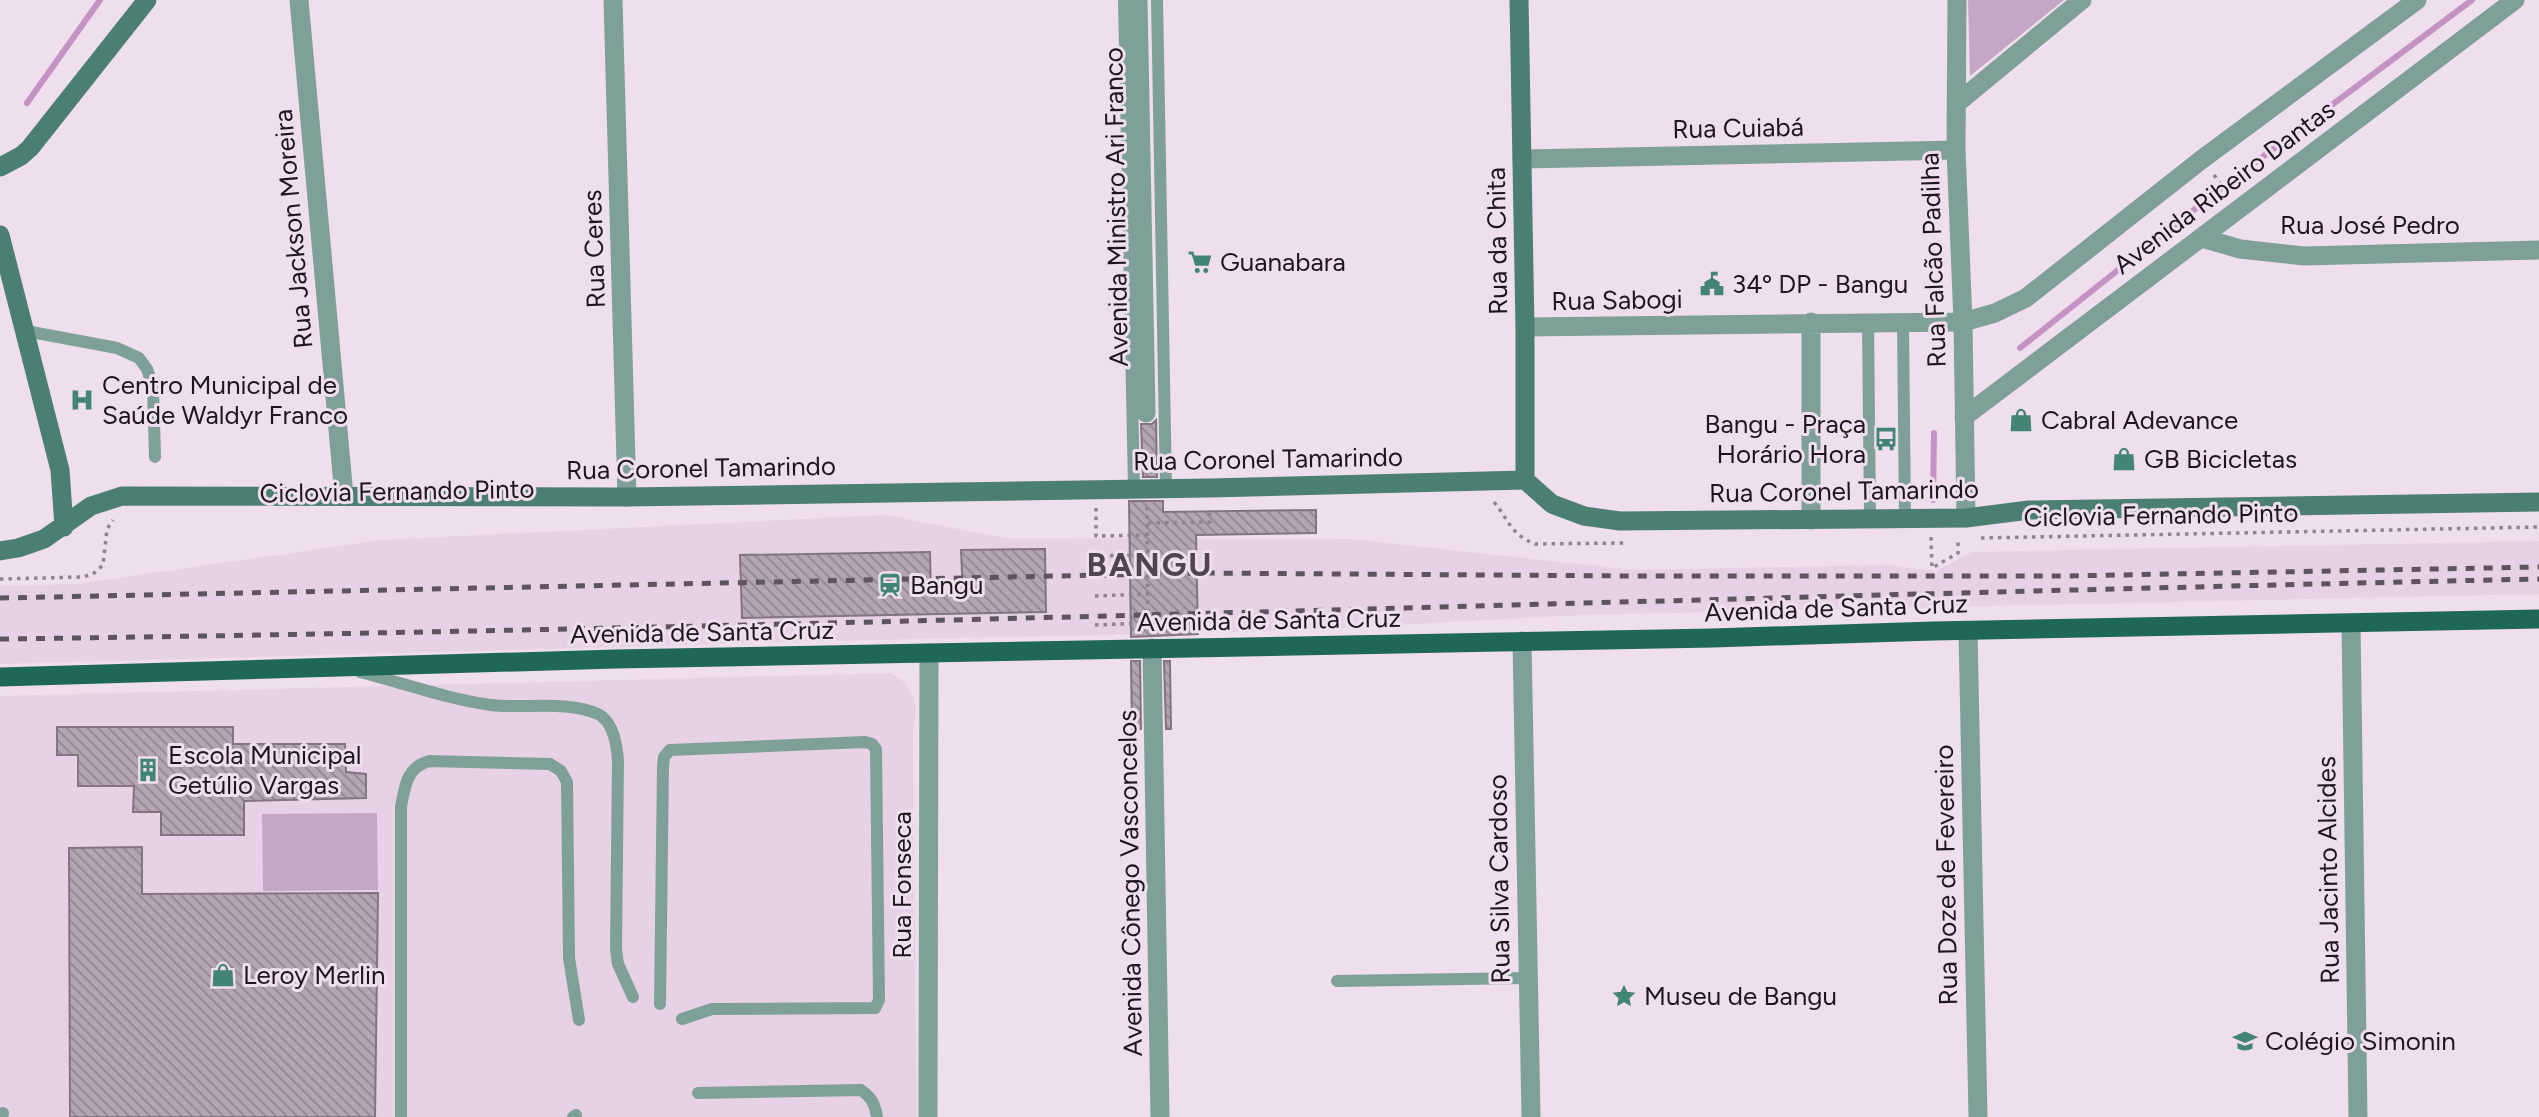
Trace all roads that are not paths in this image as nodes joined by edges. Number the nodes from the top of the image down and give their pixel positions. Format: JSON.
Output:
{"nodes":[{"id":1,"x":147,"y":0,"type":"edge"},
{"id":2,"x":299,"y":0,"type":"edge"},
{"id":3,"x":613,"y":0,"type":"edge"},
{"id":4,"x":1124,"y":0,"type":"edge"},
{"id":5,"x":1138,"y":0,"type":"edge"},
{"id":6,"x":1157,"y":0,"type":"edge"},
{"id":7,"x":1519,"y":0,"type":"edge"},
{"id":8,"x":1957,"y":0,"type":"edge"},
{"id":9,"x":2082,"y":0,"type":"edge"},
{"id":10,"x":2417,"y":0,"type":"edge"},
{"id":11,"x":2515,"y":0,"type":"edge"},
{"id":12,"x":1956,"y":104,"type":"junction"},
{"id":13,"x":1956,"y":150,"type":"junction"},
{"id":14,"x":1522,"y":159,"type":"junction"},
{"id":15,"x":0,"y":167,"type":"edge"},
{"id":16,"x":0,"y":235,"type":"edge"},
{"id":17,"x":2202,"y":237,"type":"junction"},
{"id":18,"x":2534,"y":245,"type":"edge"},
{"id":19,"x":1811,"y":322,"type":"junction"},
{"id":20,"x":1868,"y":322,"type":"junction"},
{"id":21,"x":1903,"y":322,"type":"junction"},
{"id":22,"x":1963,"y":322,"type":"junction"},
{"id":23,"x":1525,"y":327,"type":"junction"},
{"id":24,"x":26,"y":331,"type":"junction"},
{"id":25,"x":1146,"y":413,"type":"dead end"},
{"id":26,"x":1964,"y":417,"type":"junction"},
{"id":27,"x":155,"y":457,"type":"dead end"},
{"id":28,"x":1525,"y":480,"type":"junction"},
{"id":29,"x":1166,"y":488,"type":"junction"},
{"id":30,"x":1140,"y":494,"type":"junction"},
{"id":31,"x":344,"y":496,"type":"junction"},
{"id":32,"x":627,"y":497,"type":"junction"},
{"id":33,"x":2539,"y":502,"type":"edge"},
{"id":34,"x":1961,"y":518,"type":"junction"},
{"id":35,"x":1870,"y":519,"type":"junction"},
{"id":36,"x":1905,"y":519,"type":"junction"},
{"id":37,"x":1811,"y":520,"type":"junction"},
{"id":38,"x":64,"y":527,"type":"junction"},
{"id":39,"x":0,"y":551,"type":"edge"},
{"id":40,"x":2539,"y":619,"type":"edge"},
{"id":41,"x":2351,"y":623,"type":"junction"},
{"id":42,"x":1968,"y":631,"type":"junction"},
{"id":43,"x":1522,"y":641,"type":"junction"},
{"id":44,"x":1150,"y":643,"type":"junction"},
{"id":45,"x":929,"y":653,"type":"junction"},
{"id":46,"x":343,"y":667,"type":"junction"},
{"id":47,"x":0,"y":677,"type":"edge"},
{"id":48,"x":1527,"y":978,"type":"junction"},
{"id":49,"x":1336,"y":981,"type":"dead end"},
{"id":50,"x":632,"y":997,"type":"dead end"},
{"id":51,"x":660,"y":1004,"type":"dead end"},
{"id":52,"x":682,"y":1019,"type":"dead end"},
{"id":53,"x":579,"y":1020,"type":"dead end"},
{"id":54,"x":698,"y":1093,"type":"dead end"},
{"id":55,"x":401,"y":1117,"type":"edge"},
{"id":56,"x":877,"y":1117,"type":"edge"},
{"id":57,"x":928,"y":1117,"type":"edge"},
{"id":58,"x":1160,"y":1117,"type":"edge"},
{"id":59,"x":1531,"y":1117,"type":"edge"},
{"id":60,"x":1978,"y":1117,"type":"edge"},
{"id":61,"x":2358,"y":1117,"type":"edge"}],
"edges":[{"from":1,"to":15,"type":"main road"},
{"from":2,"to":31,"type":"street","name":"Rua Jackson Moreira"},
{"from":3,"to":32,"type":"street","name":"Rua Ceres"},
{"from":4,"to":30,"type":"lane"},
{"from":5,"to":25,"type":"street","name":"Avenida Ministro Ari Franco"},
{"from":6,"to":29,"type":"lane"},
{"from":7,"to":14,"type":"main road","name":"Rua da Chita"},
{"from":8,"to":12,"type":"street","name":"Rua Falcão Padilha"},
{"from":9,"to":12,"type":"street"},
{"from":10,"to":22,"type":"street","name":"Avenida Ribeiro Dantas"},
{"from":11,"to":17,"type":"street","name":"Avenida Ribeiro Dantas"},
{"from":12,"to":13,"type":"street","name":"Rua Falcão Padilha"},
{"from":13,"to":14,"type":"street","name":"Rua Cuiabá"},
{"from":13,"to":22,"type":"street","name":"Rua Falcão Padilha"},
{"from":14,"to":23,"type":"main road","name":"Rua da Chita"},
{"from":16,"to":24,"type":"main road"},
{"from":17,"to":18,"type":"street","name":"Rua José Pedro"},
{"from":17,"to":26,"type":"street","name":"Avenida Ribeiro Dantas"},
{"from":19,"to":20,"type":"street","name":"Rua Sabogi"},
{"from":19,"to":23,"type":"street","name":"Rua Sabogi"},
{"from":19,"to":37,"type":"street"},
{"from":20,"to":21,"type":"street","name":"Rua Sabogi"},
{"from":20,"to":35,"type":"lane"},
{"from":21,"to":22,"type":"street","name":"Rua Sabogi"},
{"from":21,"to":36,"type":"lane"},
{"from":22,"to":26,"type":"street","name":"Rua Falcão Padilha"},
{"from":23,"to":28,"type":"main road","name":"Rua da Chita"},
{"from":24,"to":27,"type":"lane"},
{"from":24,"to":38,"type":"main road"},
{"from":26,"to":34,"type":"street","name":"Rua Falcão Padilha"},
{"from":28,"to":29,"type":"main road","name":"Rua Coronel Tamarindo"},
{"from":28,"to":37,"type":"main road","name":"Rua Coronel Tamarindo"},
{"from":29,"to":30,"type":"main road","name":"Rua Coronel Tamarindo"},
{"from":30,"to":32,"type":"main road","name":"Rua Coronel Tamarindo"},
{"from":31,"to":32,"type":"main road","name":"Rua Coronel Tamarindo"},
{"from":31,"to":38,"type":"main road","name":"Rua Coronel Tamarindo"},
{"from":33,"to":34,"type":"main road","name":"Rua Coronel Tamarindo"},
{"from":34,"to":36,"type":"main road","name":"Rua Coronel Tamarindo"},
{"from":35,"to":36,"type":"main road","name":"Rua Coronel Tamarindo"},
{"from":35,"to":37,"type":"main road","name":"Rua Coronel Tamarindo"},
{"from":38,"to":39,"type":"main road","name":"Rua Coronel Tamarindo"},
{"from":40,"to":41,"type":"main road","name":"Avenida de Santa Cruz"},
{"from":41,"to":42,"type":"main road","name":"Avenida de Santa Cruz"},
{"from":41,"to":61,"type":"street","name":"Rua Jacinto Alcides"},
{"from":42,"to":43,"type":"main road","name":"Avenida de Santa Cruz"},
{"from":42,"to":60,"type":"street","name":"Rua Doze de Fevereiro"},
{"from":43,"to":44,"type":"main road","name":"Avenida de Santa Cruz"},
{"from":43,"to":48,"type":"street","name":"Rua Silva Cardoso"},
{"from":44,"to":45,"type":"main road","name":"Avenida de Santa Cruz"},
{"from":44,"to":58,"type":"street","name":"Avenida Cônego Vasconcelos"},
{"from":45,"to":46,"type":"main road","name":"Avenida de Santa Cruz"},
{"from":45,"to":57,"type":"street","name":"Rua Fonseca"},
{"from":46,"to":47,"type":"main road","name":"Avenida de Santa Cruz"},
{"from":46,"to":50,"type":"lane"},
{"from":48,"to":49,"type":"lane"},
{"from":48,"to":59,"type":"street","name":"Rua Silva Cardoso"},
{"from":51,"to":52,"type":"lane"},
{"from":53,"to":55,"type":"lane"},
{"from":54,"to":56,"type":"lane"}]}
